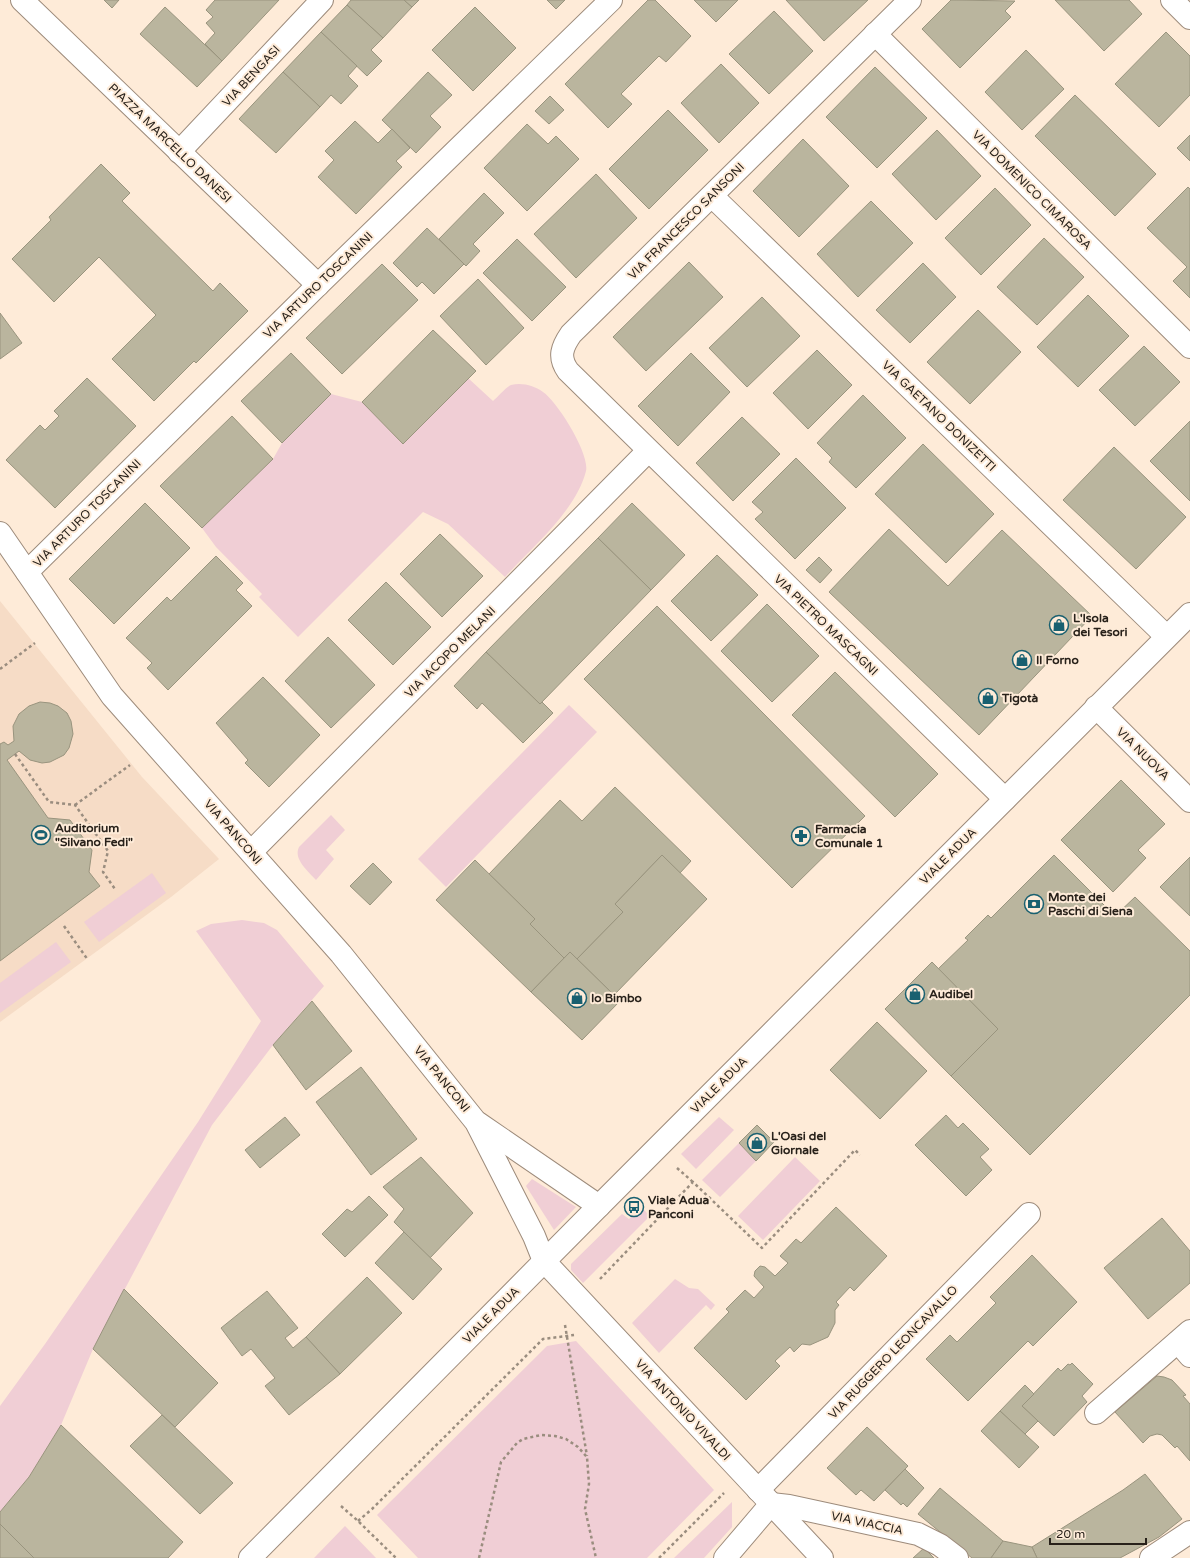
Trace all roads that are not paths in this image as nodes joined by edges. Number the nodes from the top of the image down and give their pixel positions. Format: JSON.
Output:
{"nodes":[{"id":1,"x":22,"y":0,"type":"edge"},
{"id":2,"x":322,"y":0,"type":"edge"},
{"id":3,"x":611,"y":0,"type":"edge"},
{"id":4,"x":910,"y":0,"type":"edge"},
{"id":5,"x":1172,"y":0,"type":"edge"},
{"id":6,"x":1190,"y":18,"type":"edge"},
{"id":7,"x":874,"y":34,"type":"junction"},
{"id":8,"x":180,"y":152,"type":"junction"},
{"id":9,"x":712,"y":196,"type":"junction"},
{"id":10,"x":318,"y":285,"type":"junction"},
{"id":11,"x":1190,"y":347,"type":"edge"},
{"id":12,"x":648,"y":451,"type":"junction"},
{"id":13,"x":0,"y":533,"type":"edge"},
{"id":14,"x":27,"y":572,"type":"junction"},
{"id":15,"x":1190,"y":614,"type":"edge"},
{"id":16,"x":1166,"y":636,"type":"junction"},
{"id":17,"x":1096,"y":707,"type":"junction"},
{"id":18,"x":1005,"y":798,"type":"junction"},
{"id":19,"x":1190,"y":801,"type":"edge"},
{"id":20,"x":251,"y":852,"type":"junction"},
{"id":21,"x":476,"y":1122,"type":"junction"},
{"id":22,"x":599,"y":1206,"type":"junction"},
{"id":23,"x":1029,"y":1214,"type":"dead end"},
{"id":24,"x":544,"y":1261,"type":"junction"},
{"id":25,"x":1186,"y":1343,"type":"edge"},
{"id":26,"x":1096,"y":1413,"type":"dead end"},
{"id":27,"x":765,"y":1497,"type":"junction"},
{"id":28,"x":1190,"y":1532,"type":"edge"},
{"id":29,"x":250,"y":1558,"type":"edge"},
{"id":30,"x":725,"y":1558,"type":"edge"},
{"id":31,"x":822,"y":1558,"type":"edge"},
{"id":32,"x":957,"y":1558,"type":"edge"},
{"id":33,"x":1151,"y":1558,"type":"edge"}],
"edges":[{"from":1,"to":8,"type":"street","name":"PIAZZA MARCELLO DANESI"},
{"from":2,"to":8,"type":"street","name":"VIA BENGASI"},
{"from":3,"to":10,"type":"street","name":"VIA ARTURO TOSCANINI"},
{"from":4,"to":7,"type":"street","name":"VIA FRANCESCO SANSONI"},
{"from":5,"to":6,"type":"street"},
{"from":7,"to":9,"type":"street","name":"VIA FRANCESCO SANSONI"},
{"from":7,"to":11,"type":"street","name":"VIA DOMENICO CIMAROSA"},
{"from":8,"to":10,"type":"street","name":"PIAZZA MARCELLO DANESI"},
{"from":9,"to":12,"type":"street","name":"VIA FRANCESCO SANSONI"},
{"from":9,"to":16,"type":"street","name":"VIA GAETANO DONIZETTI"},
{"from":10,"to":14,"type":"street","name":"VIA ARTURO TOSCANINI"},
{"from":12,"to":18,"type":"street","name":"VIA PIETRO MASCAGNI"},
{"from":12,"to":20,"type":"street","name":"VIA IACOPO MELANI"},
{"from":13,"to":14,"type":"street","name":"VIA PANCONI"},
{"from":14,"to":20,"type":"street","name":"VIA PANCONI"},
{"from":15,"to":16,"type":"street","name":"VIALE ADUA"},
{"from":16,"to":17,"type":"street","name":"VIALE ADUA"},
{"from":17,"to":18,"type":"street","name":"VIALE ADUA"},
{"from":17,"to":19,"type":"street","name":"VIA NUOVA"},
{"from":18,"to":22,"type":"street","name":"VIALE ADUA"},
{"from":20,"to":21,"type":"street","name":"VIA PANCONI"},
{"from":21,"to":22,"type":"street","name":"VIA PANCONI"},
{"from":21,"to":24,"type":"street","name":"VIA PANCONI"},
{"from":22,"to":24,"type":"street","name":"VIALE ADUA"},
{"from":23,"to":27,"type":"street","name":"VIA RUGGERO LEONCAVALLO"},
{"from":24,"to":27,"type":"street","name":"VIA ANTONIO VIVALDI"},
{"from":24,"to":29,"type":"street","name":"VIALE ADUA"},
{"from":25,"to":26,"type":"street"},
{"from":27,"to":30,"type":"street"},
{"from":27,"to":31,"type":"street","name":"VIA ANTONIO VIVALDI"},
{"from":27,"to":32,"type":"street","name":"VIA VIACCIA"},
{"from":28,"to":33,"type":"street"}]}
